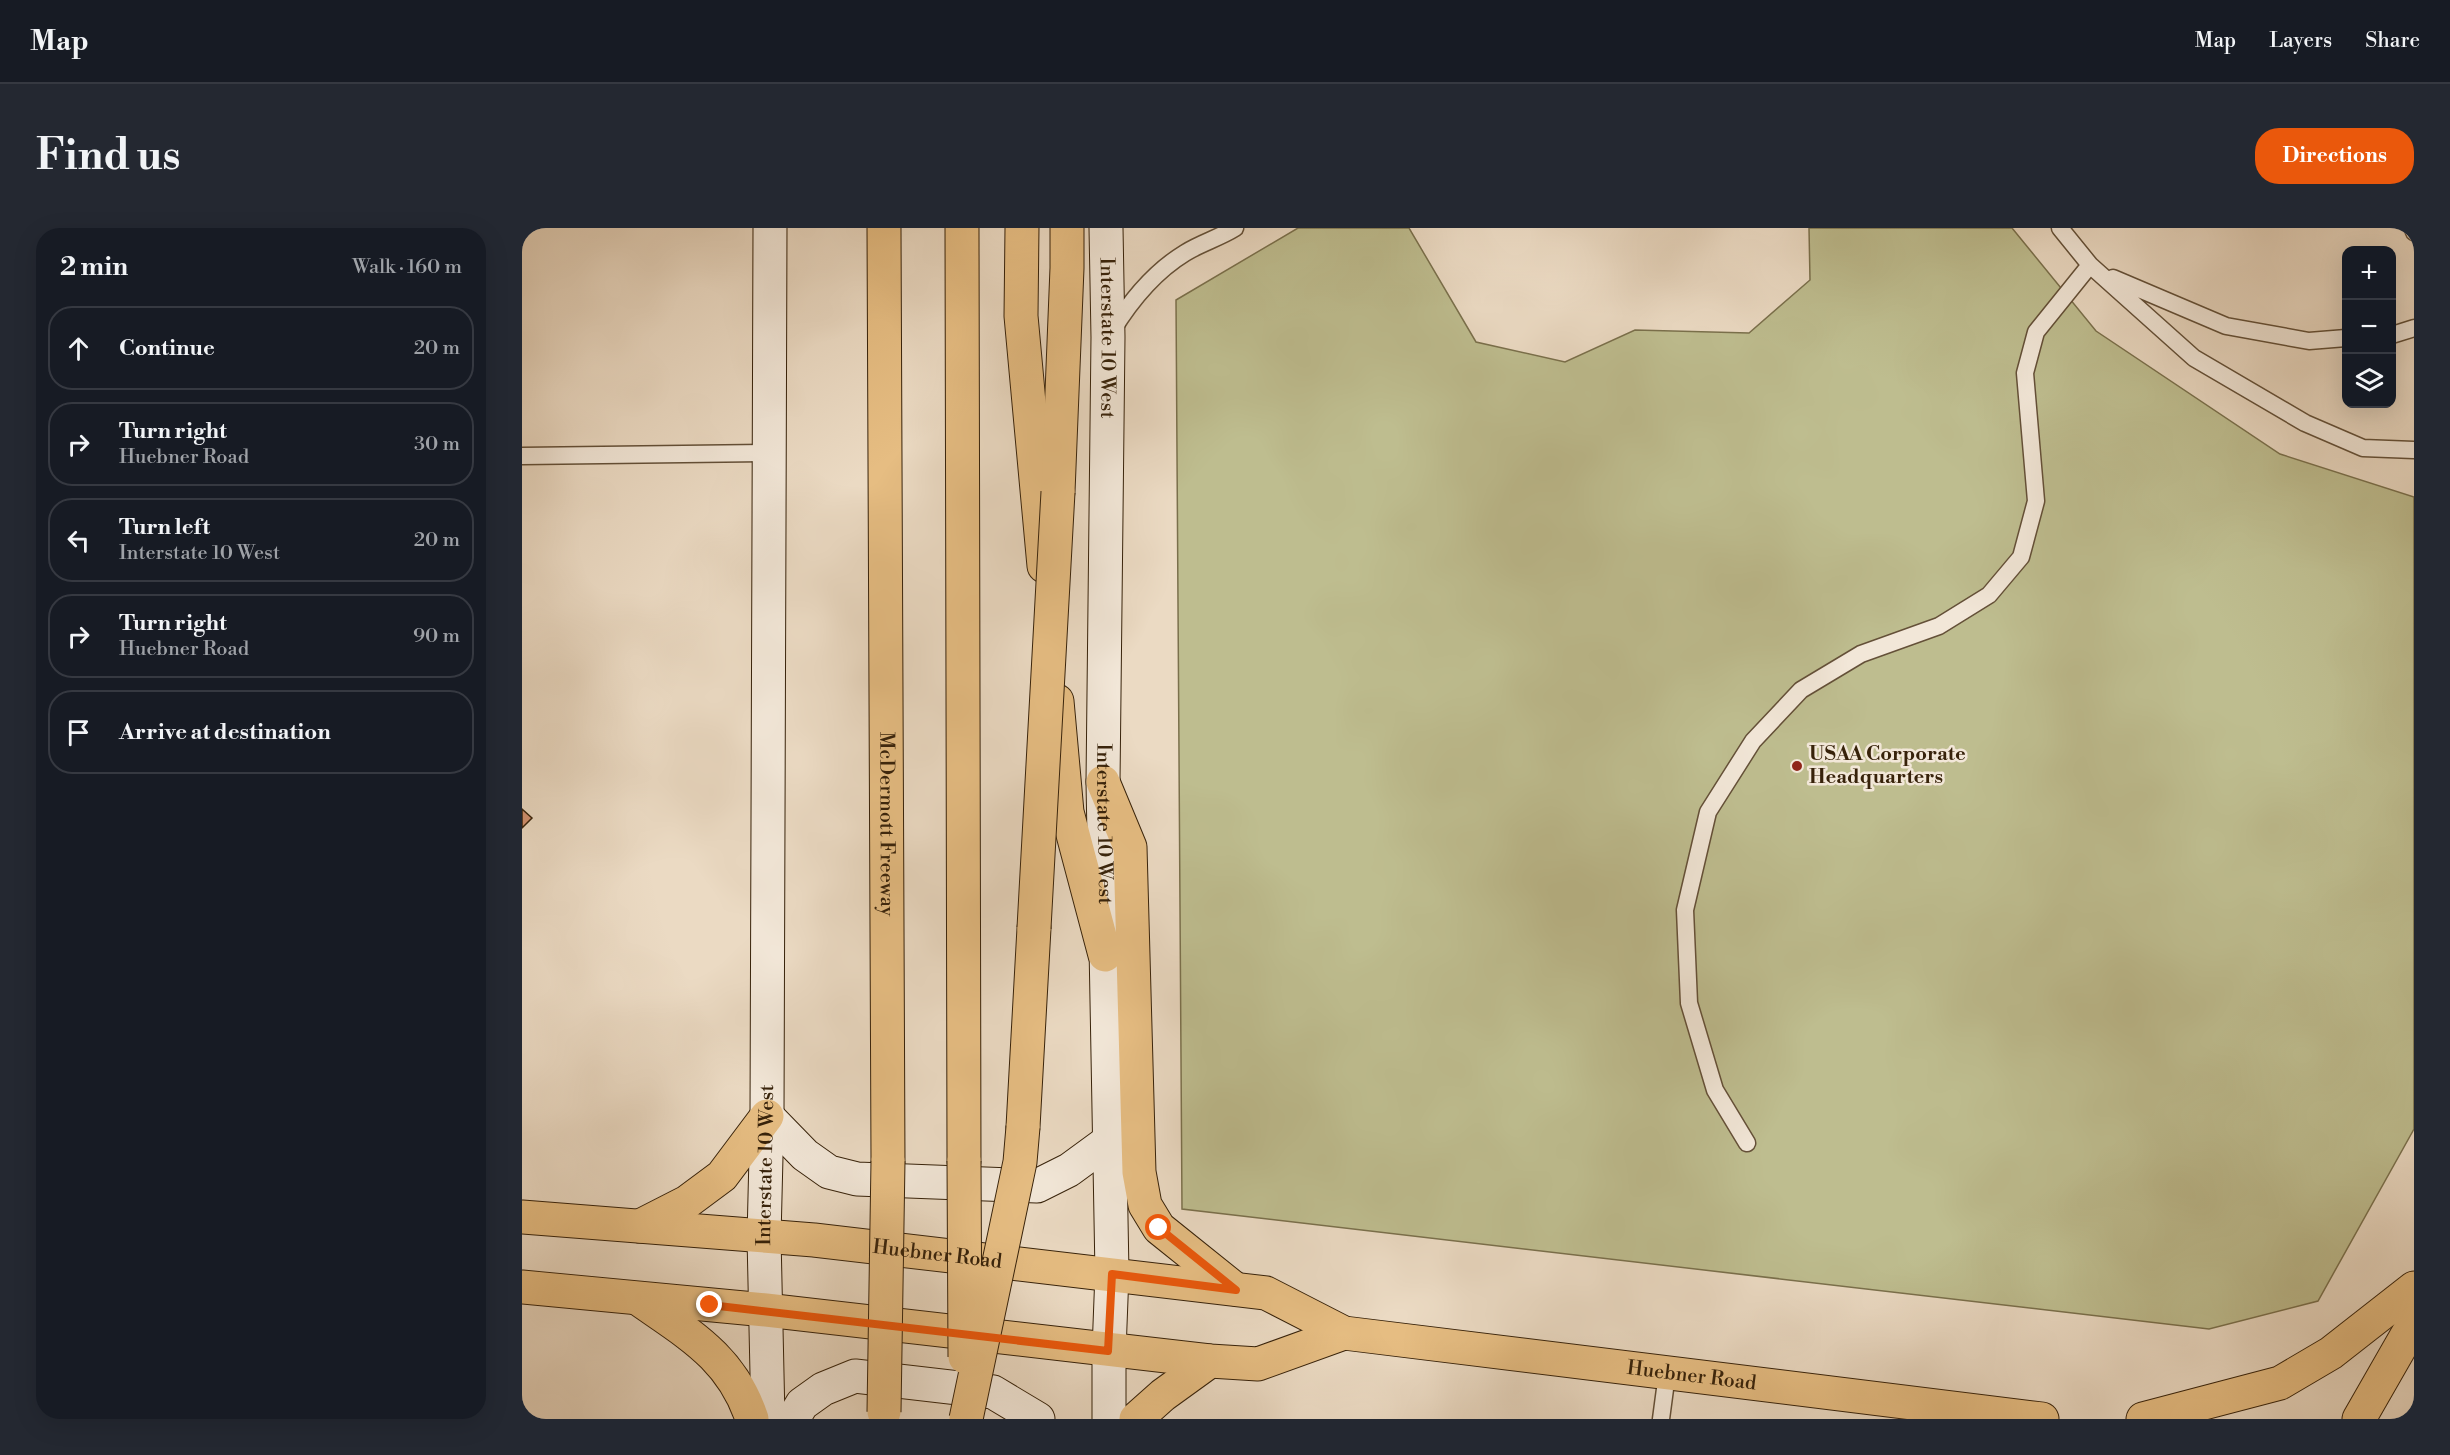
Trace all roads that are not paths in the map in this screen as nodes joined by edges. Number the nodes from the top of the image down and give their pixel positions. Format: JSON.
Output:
{"nodes":[{"id":1,"x":770,"y":228,"type":"edge"},
{"id":2,"x":884,"y":228,"type":"edge"},
{"id":3,"x":962,"y":228,"type":"edge"},
{"id":4,"x":1022,"y":228,"type":"edge"},
{"id":5,"x":1067,"y":228,"type":"edge"},
{"id":6,"x":1106,"y":228,"type":"edge"},
{"id":7,"x":1235,"y":228,"type":"edge"},
{"id":8,"x":2060,"y":228,"type":"edge"},
{"id":9,"x":2090,"y":265,"type":"junction"},
{"id":10,"x":2414,"y":328,"type":"edge"},
{"id":11,"x":2396,"y":333,"type":"edge"},
{"id":12,"x":1108,"y":337,"type":"junction"},
{"id":13,"x":2342,"y":338,"type":"edge"},
{"id":14,"x":2414,"y":450,"type":"edge"},
{"id":15,"x":769,"y":453,"type":"junction"},
{"id":16,"x":522,"y":456,"type":"edge"},
{"id":17,"x":1103,"y":782,"type":"junction"},
{"id":18,"x":1105,"y":955,"type":"junction"},
{"id":19,"x":767,"y":1116,"type":"junction"},
{"id":20,"x":1110,"y":1140,"type":"junction"},
{"id":21,"x":1747,"y":1143,"type":"dead end"},
{"id":22,"x":522,"y":1217,"type":"edge"},
{"id":23,"x":640,"y":1226,"type":"junction"},
{"id":24,"x":764,"y":1237,"type":"junction"},
{"id":25,"x":1112,"y":1274,"type":"junction"},
{"id":26,"x":522,"y":1287,"type":"edge"},
{"id":27,"x":2414,"y":1288,"type":"edge"},
{"id":28,"x":1236,"y":1290,"type":"junction"},
{"id":29,"x":636,"y":1298,"type":"junction"},
{"id":30,"x":766,"y":1310,"type":"junction"},
{"id":31,"x":2414,"y":1323,"type":"edge"},
{"id":32,"x":1344,"y":1333,"type":"junction"},
{"id":33,"x":1108,"y":1351,"type":"junction"},
{"id":34,"x":1210,"y":1361,"type":"junction"},
{"id":35,"x":1667,"y":1374,"type":"junction"},
{"id":36,"x":884,"y":1415,"type":"edge"},
{"id":37,"x":1987,"y":1416,"type":"edge"},
{"id":38,"x":752,"y":1419,"type":"edge"},
{"id":39,"x":768,"y":1419,"type":"edge"},
{"id":40,"x":793,"y":1419,"type":"edge"},
{"id":41,"x":965,"y":1419,"type":"edge"},
{"id":42,"x":1038,"y":1419,"type":"edge"},
{"id":43,"x":1109,"y":1419,"type":"edge"},
{"id":44,"x":1137,"y":1419,"type":"edge"},
{"id":45,"x":1661,"y":1419,"type":"edge"},
{"id":46,"x":2042,"y":1419,"type":"edge"},
{"id":47,"x":2144,"y":1419,"type":"edge"},
{"id":48,"x":2359,"y":1419,"type":"edge"}],
"edges":[{"from":1,"to":15,"type":"main road","name":"Interstate 10 West"},
{"from":2,"to":36,"type":"main road","name":"McDermott Freeway","bridge":true},
{"from":3,"to":41,"type":"main road","bridge":true},
{"from":4,"to":18,"type":"main road"},
{"from":5,"to":41,"type":"main road","bridge":true},
{"from":6,"to":12,"type":"main road","name":"Interstate 10 West"},
{"from":7,"to":12,"type":"lane"},
{"from":8,"to":9,"type":"lane"},
{"from":9,"to":13,"type":"lane"},
{"from":9,"to":14,"type":"lane"},
{"from":9,"to":21,"type":"lane"},
{"from":10,"to":11,"type":"lane"},
{"from":12,"to":17,"type":"main road","name":"Interstate 10 West"},
{"from":15,"to":16,"type":"lane"},
{"from":15,"to":19,"type":"main road","name":"Interstate 10 West"},
{"from":17,"to":18,"type":"main road","name":"Interstate 10 West"},
{"from":17,"to":28,"type":"main road"},
{"from":18,"to":20,"type":"main road","name":"Interstate 10 West"},
{"from":19,"to":20,"type":"main road"},
{"from":19,"to":23,"type":"main road"},
{"from":19,"to":24,"type":"main road","name":"Interstate 10 West"},
{"from":20,"to":25,"type":"main road","name":"Interstate 10 West"},
{"from":22,"to":23,"type":"main road","name":"Huebner Road"},
{"from":23,"to":24,"type":"main road","name":"Huebner Road"},
{"from":24,"to":25,"type":"main road","name":"Huebner Road"},
{"from":24,"to":30,"type":"main road","name":"Interstate 10 West"},
{"from":25,"to":28,"type":"main road","name":"Huebner Road"},
{"from":25,"to":33,"type":"main road","name":"Interstate 10 West"},
{"from":26,"to":29,"type":"main road","name":"Huebner Road"},
{"from":27,"to":47,"type":"main road"},
{"from":28,"to":32,"type":"main road","name":"Huebner Road"},
{"from":29,"to":30,"type":"main road","name":"Huebner Road"},
{"from":29,"to":38,"type":"main road"},
{"from":30,"to":33,"type":"main road","name":"Huebner Road"},
{"from":30,"to":39,"type":"main road","name":"Interstate 10 West"},
{"from":31,"to":48,"type":"main road"},
{"from":32,"to":34,"type":"main road","name":"Huebner Road"},
{"from":32,"to":35,"type":"main road","name":"Huebner Road"},
{"from":33,"to":34,"type":"main road","name":"Huebner Road"},
{"from":33,"to":43,"type":"main road","name":"Interstate 10 West"},
{"from":34,"to":44,"type":"main road"},
{"from":35,"to":37,"type":"main road","name":"Huebner Road"},
{"from":35,"to":45,"type":"lane"},
{"from":37,"to":46,"type":"main road","name":"Huebner Road"},
{"from":40,"to":42,"type":"main road"}]}
